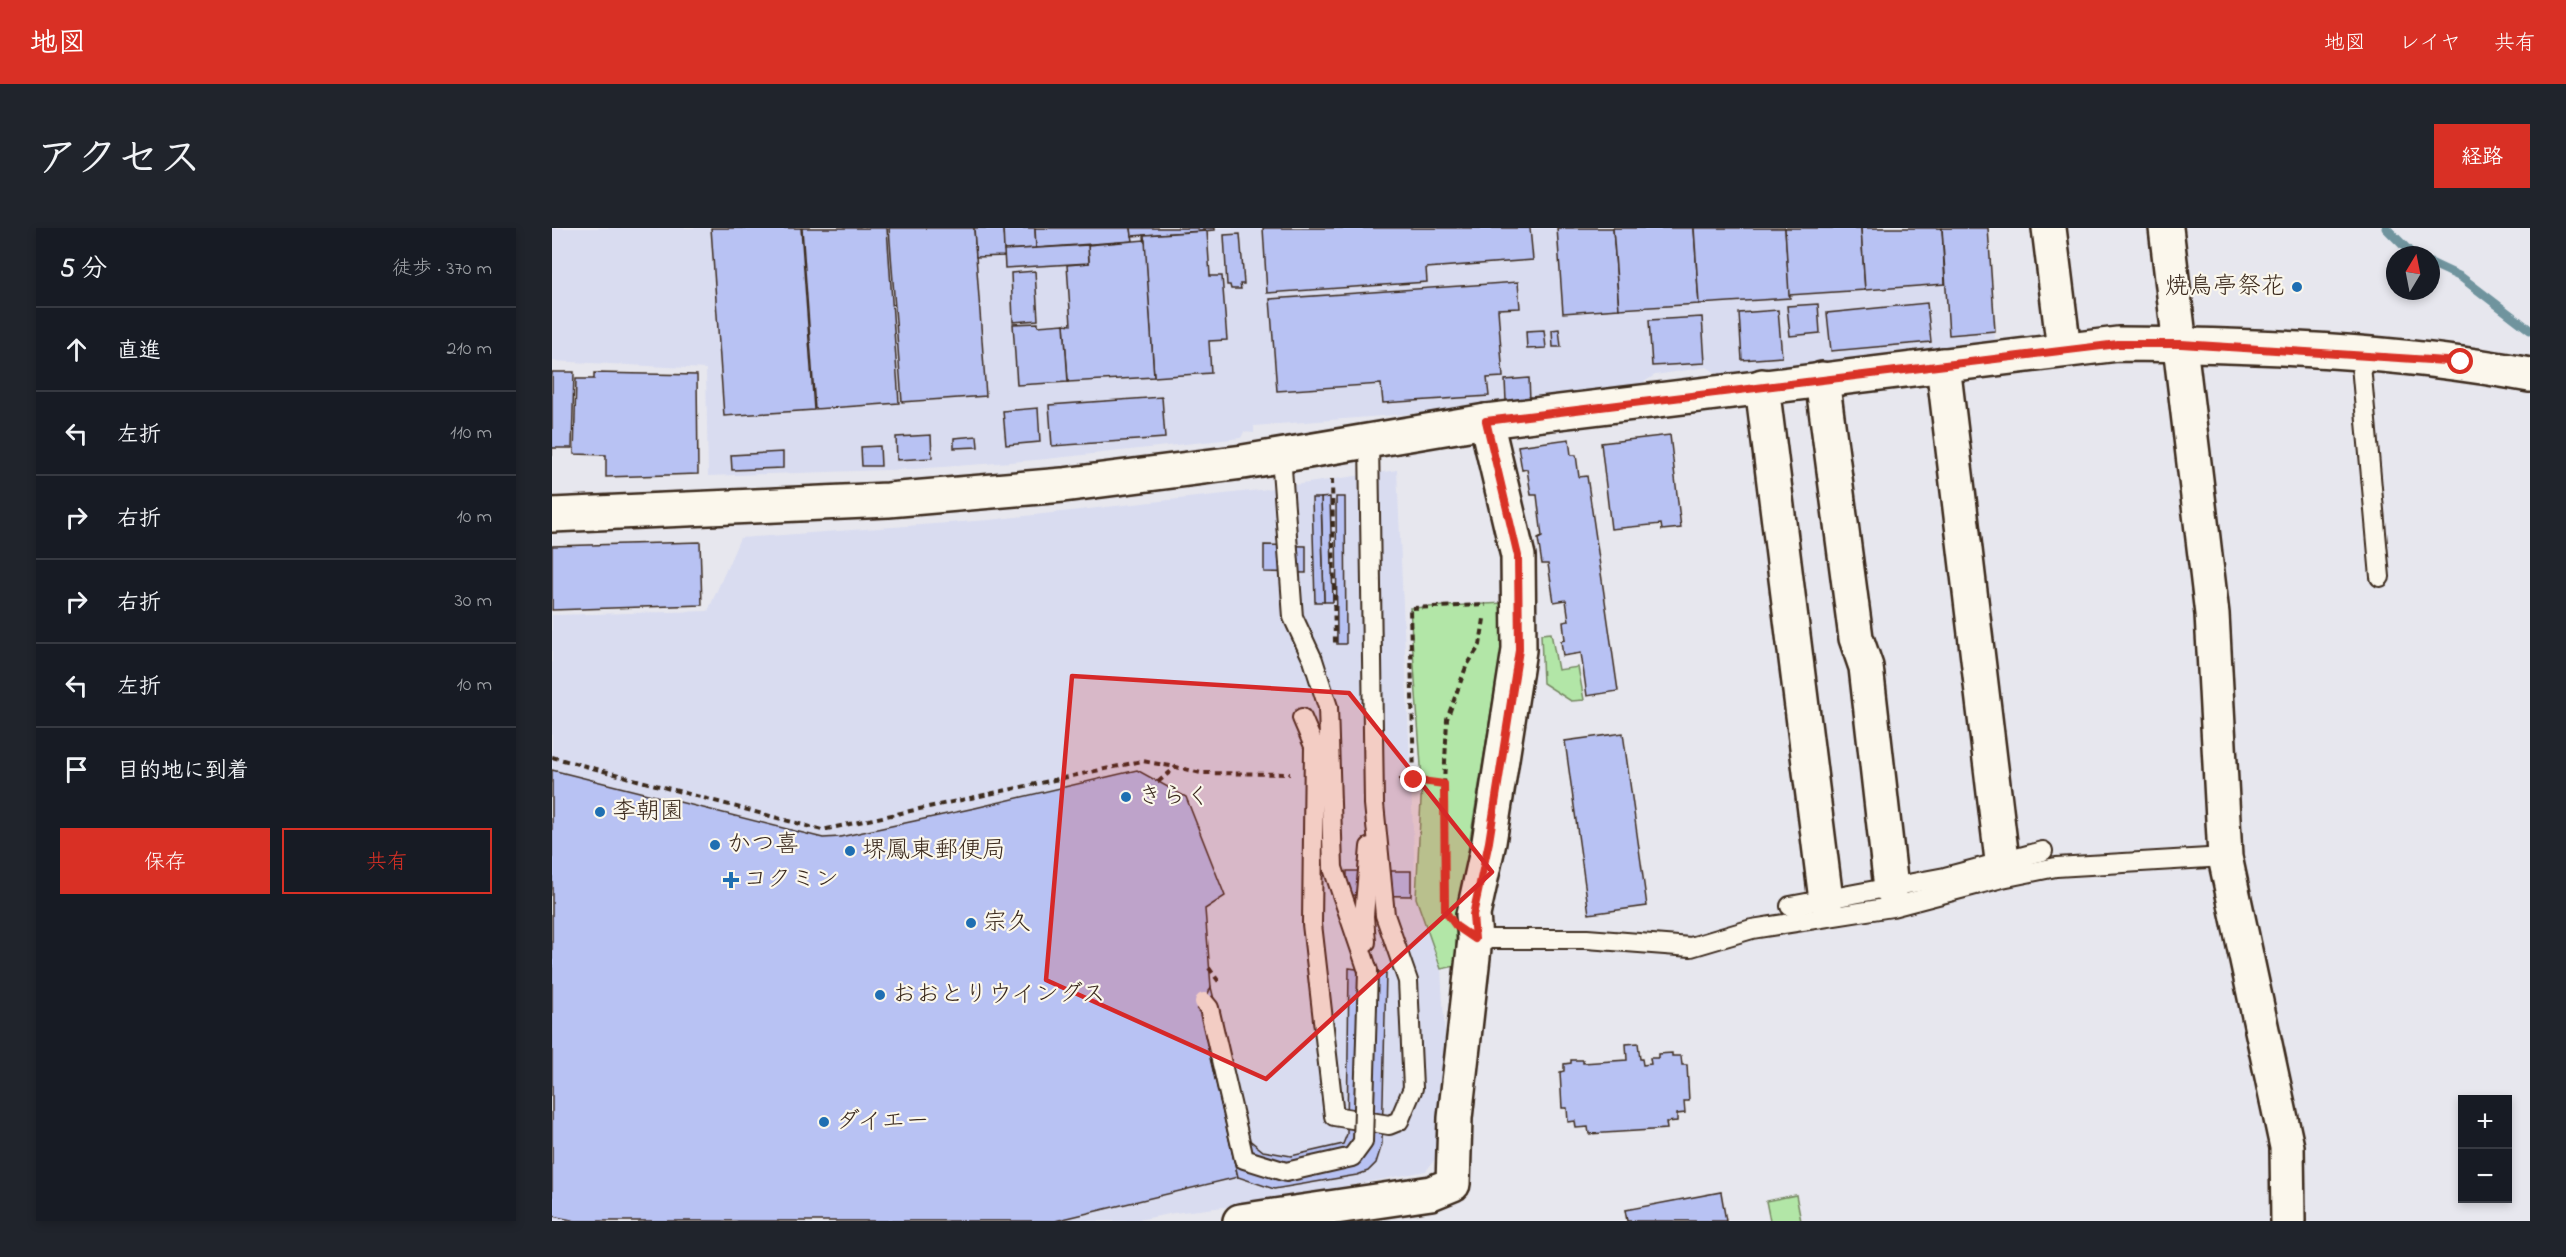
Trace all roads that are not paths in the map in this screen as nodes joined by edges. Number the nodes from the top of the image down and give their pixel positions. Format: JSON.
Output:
{"nodes":[{"id":1,"x":2049,"y":228,"type":"edge"},
{"id":2,"x":2166,"y":228,"type":"edge"},
{"id":3,"x":2181,"y":344,"type":"junction"},
{"id":4,"x":2064,"y":351,"type":"junction"},
{"id":5,"x":2360,"y":354,"type":"junction"},
{"id":6,"x":1943,"y":365,"type":"junction"},
{"id":7,"x":2530,"y":375,"type":"edge"},
{"id":8,"x":1822,"y":379,"type":"junction"},
{"id":9,"x":1762,"y":386,"type":"junction"},
{"id":10,"x":1486,"y":421,"type":"junction"},
{"id":11,"x":1369,"y":439,"type":"junction"},
{"id":12,"x":1281,"y":455,"type":"junction"},
{"id":13,"x":552,"y":515,"type":"edge"},
{"id":14,"x":2380,"y":577,"type":"dead end"},
{"id":15,"x":1302,"y":718,"type":"dead end"},
{"id":16,"x":1374,"y":804,"type":"junction"},
{"id":17,"x":2043,"y":851,"type":"dead end"},
{"id":18,"x":2225,"y":857,"type":"junction"},
{"id":19,"x":2002,"y":860,"type":"junction"},
{"id":20,"x":1891,"y":888,"type":"junction"},
{"id":21,"x":1826,"y":900,"type":"junction"},
{"id":22,"x":1790,"y":906,"type":"dead end"},
{"id":23,"x":1475,"y":939,"type":"junction"},
{"id":24,"x":1368,"y":971,"type":"junction"},
{"id":25,"x":1204,"y":1002,"type":"dead end"},
{"id":26,"x":1240,"y":1221,"type":"edge"},
{"id":27,"x":2288,"y":1221,"type":"edge"}],
"edges":[{"from":1,"to":4,"type":"street"},
{"from":2,"to":3,"type":"street"},
{"from":3,"to":4,"type":"street"},
{"from":3,"to":5,"type":"street"},
{"from":3,"to":18,"type":"street"},
{"from":4,"to":6,"type":"street"},
{"from":5,"to":7,"type":"street"},
{"from":5,"to":14,"type":"lane"},
{"from":6,"to":8,"type":"street"},
{"from":6,"to":19,"type":"street"},
{"from":8,"to":9,"type":"street"},
{"from":8,"to":20,"type":"street"},
{"from":9,"to":10,"type":"street"},
{"from":9,"to":21,"type":"street"},
{"from":10,"to":11,"type":"street"},
{"from":10,"to":23,"type":"street"},
{"from":11,"to":12,"type":"street"},
{"from":11,"to":16,"type":"lane"},
{"from":12,"to":13,"type":"street"},
{"from":12,"to":24,"type":"lane"},
{"from":15,"to":16,"type":"lane"},
{"from":16,"to":24,"type":"lane"},
{"from":17,"to":19,"type":"lane"},
{"from":18,"to":23,"type":"lane"},
{"from":18,"to":27,"type":"street"},
{"from":19,"to":20,"type":"lane"},
{"from":20,"to":21,"type":"lane"},
{"from":21,"to":22,"type":"lane"},
{"from":23,"to":26,"type":"street"},
{"from":24,"to":25,"type":"lane","bridge":true}]}
